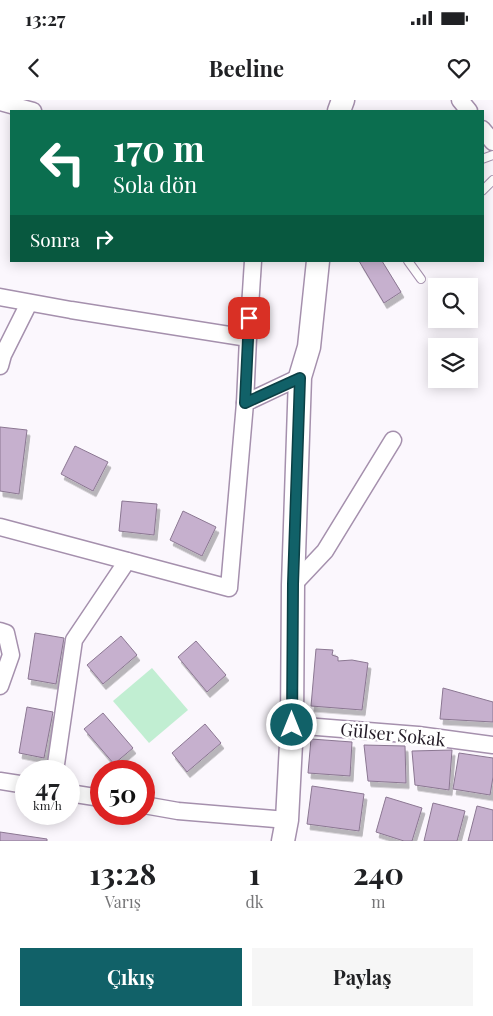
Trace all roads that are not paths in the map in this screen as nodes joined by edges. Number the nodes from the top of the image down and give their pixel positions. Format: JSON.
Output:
{"nodes":[{"id":1,"x":460,"y":100,"type":"edge"},
{"id":2,"x":0,"y":102,"type":"edge"},
{"id":3,"x":29,"y":110,"type":"edge"},
{"id":4,"x":468,"y":110,"type":"edge"},
{"id":5,"x":484,"y":131,"type":"edge"},
{"id":6,"x":493,"y":142,"type":"edge"},
{"id":7,"x":493,"y":180,"type":"edge"},
{"id":8,"x":484,"y":189,"type":"edge"},
{"id":9,"x":252,"y":262,"type":"edge"},
{"id":10,"x":318,"y":262,"type":"edge"},
{"id":11,"x":409,"y":262,"type":"edge"},
{"id":12,"x":421,"y":279,"type":"dead end"},
{"id":13,"x":0,"y":297,"type":"edge"},
{"id":14,"x":29,"y":302,"type":"junction"},
{"id":15,"x":248,"y":338,"type":"junction"},
{"id":16,"x":0,"y":366,"type":"edge"},
{"id":17,"x":300,"y":378,"type":"junction"},
{"id":18,"x":245,"y":403,"type":"junction"},
{"id":19,"x":394,"y":440,"type":"dead end"},
{"id":20,"x":0,"y":527,"type":"edge"},
{"id":21,"x":127,"y":561,"type":"junction"},
{"id":22,"x":293,"y":584,"type":"junction"},
{"id":23,"x":0,"y":630,"type":"edge"},
{"id":24,"x":0,"y":686,"type":"edge"},
{"id":25,"x":292,"y":725,"type":"junction"},
{"id":26,"x":493,"y":745,"type":"edge"},
{"id":27,"x":57,"y":760,"type":"edge"},
{"id":28,"x":0,"y":781,"type":"edge"},
{"id":29,"x":15,"y":783,"type":"edge"},
{"id":30,"x":155,"y":808,"type":"edge"},
{"id":31,"x":285,"y":830,"type":"edge"}],
"edges":[{"from":1,"to":4,"type":"street"},
{"from":2,"to":3,"type":"street"},
{"from":5,"to":6,"type":"street"},
{"from":7,"to":8,"type":"lane"},
{"from":9,"to":15,"type":"street"},
{"from":10,"to":17,"type":"main road"},
{"from":11,"to":12,"type":"lane"},
{"from":13,"to":14,"type":"street"},
{"from":14,"to":15,"type":"street"},
{"from":14,"to":16,"type":"street"},
{"from":15,"to":18,"type":"street"},
{"from":17,"to":18,"type":"street"},
{"from":17,"to":22,"type":"main road"},
{"from":18,"to":21,"type":"street"},
{"from":19,"to":22,"type":"street"},
{"from":20,"to":21,"type":"street"},
{"from":21,"to":27,"type":"street"},
{"from":22,"to":25,"type":"main road"},
{"from":23,"to":24,"type":"street"},
{"from":25,"to":26,"type":"street","name":"Gülser Sokak"},
{"from":25,"to":31,"type":"main road"},
{"from":28,"to":29,"type":"street"},
{"from":30,"to":31,"type":"street"}]}
